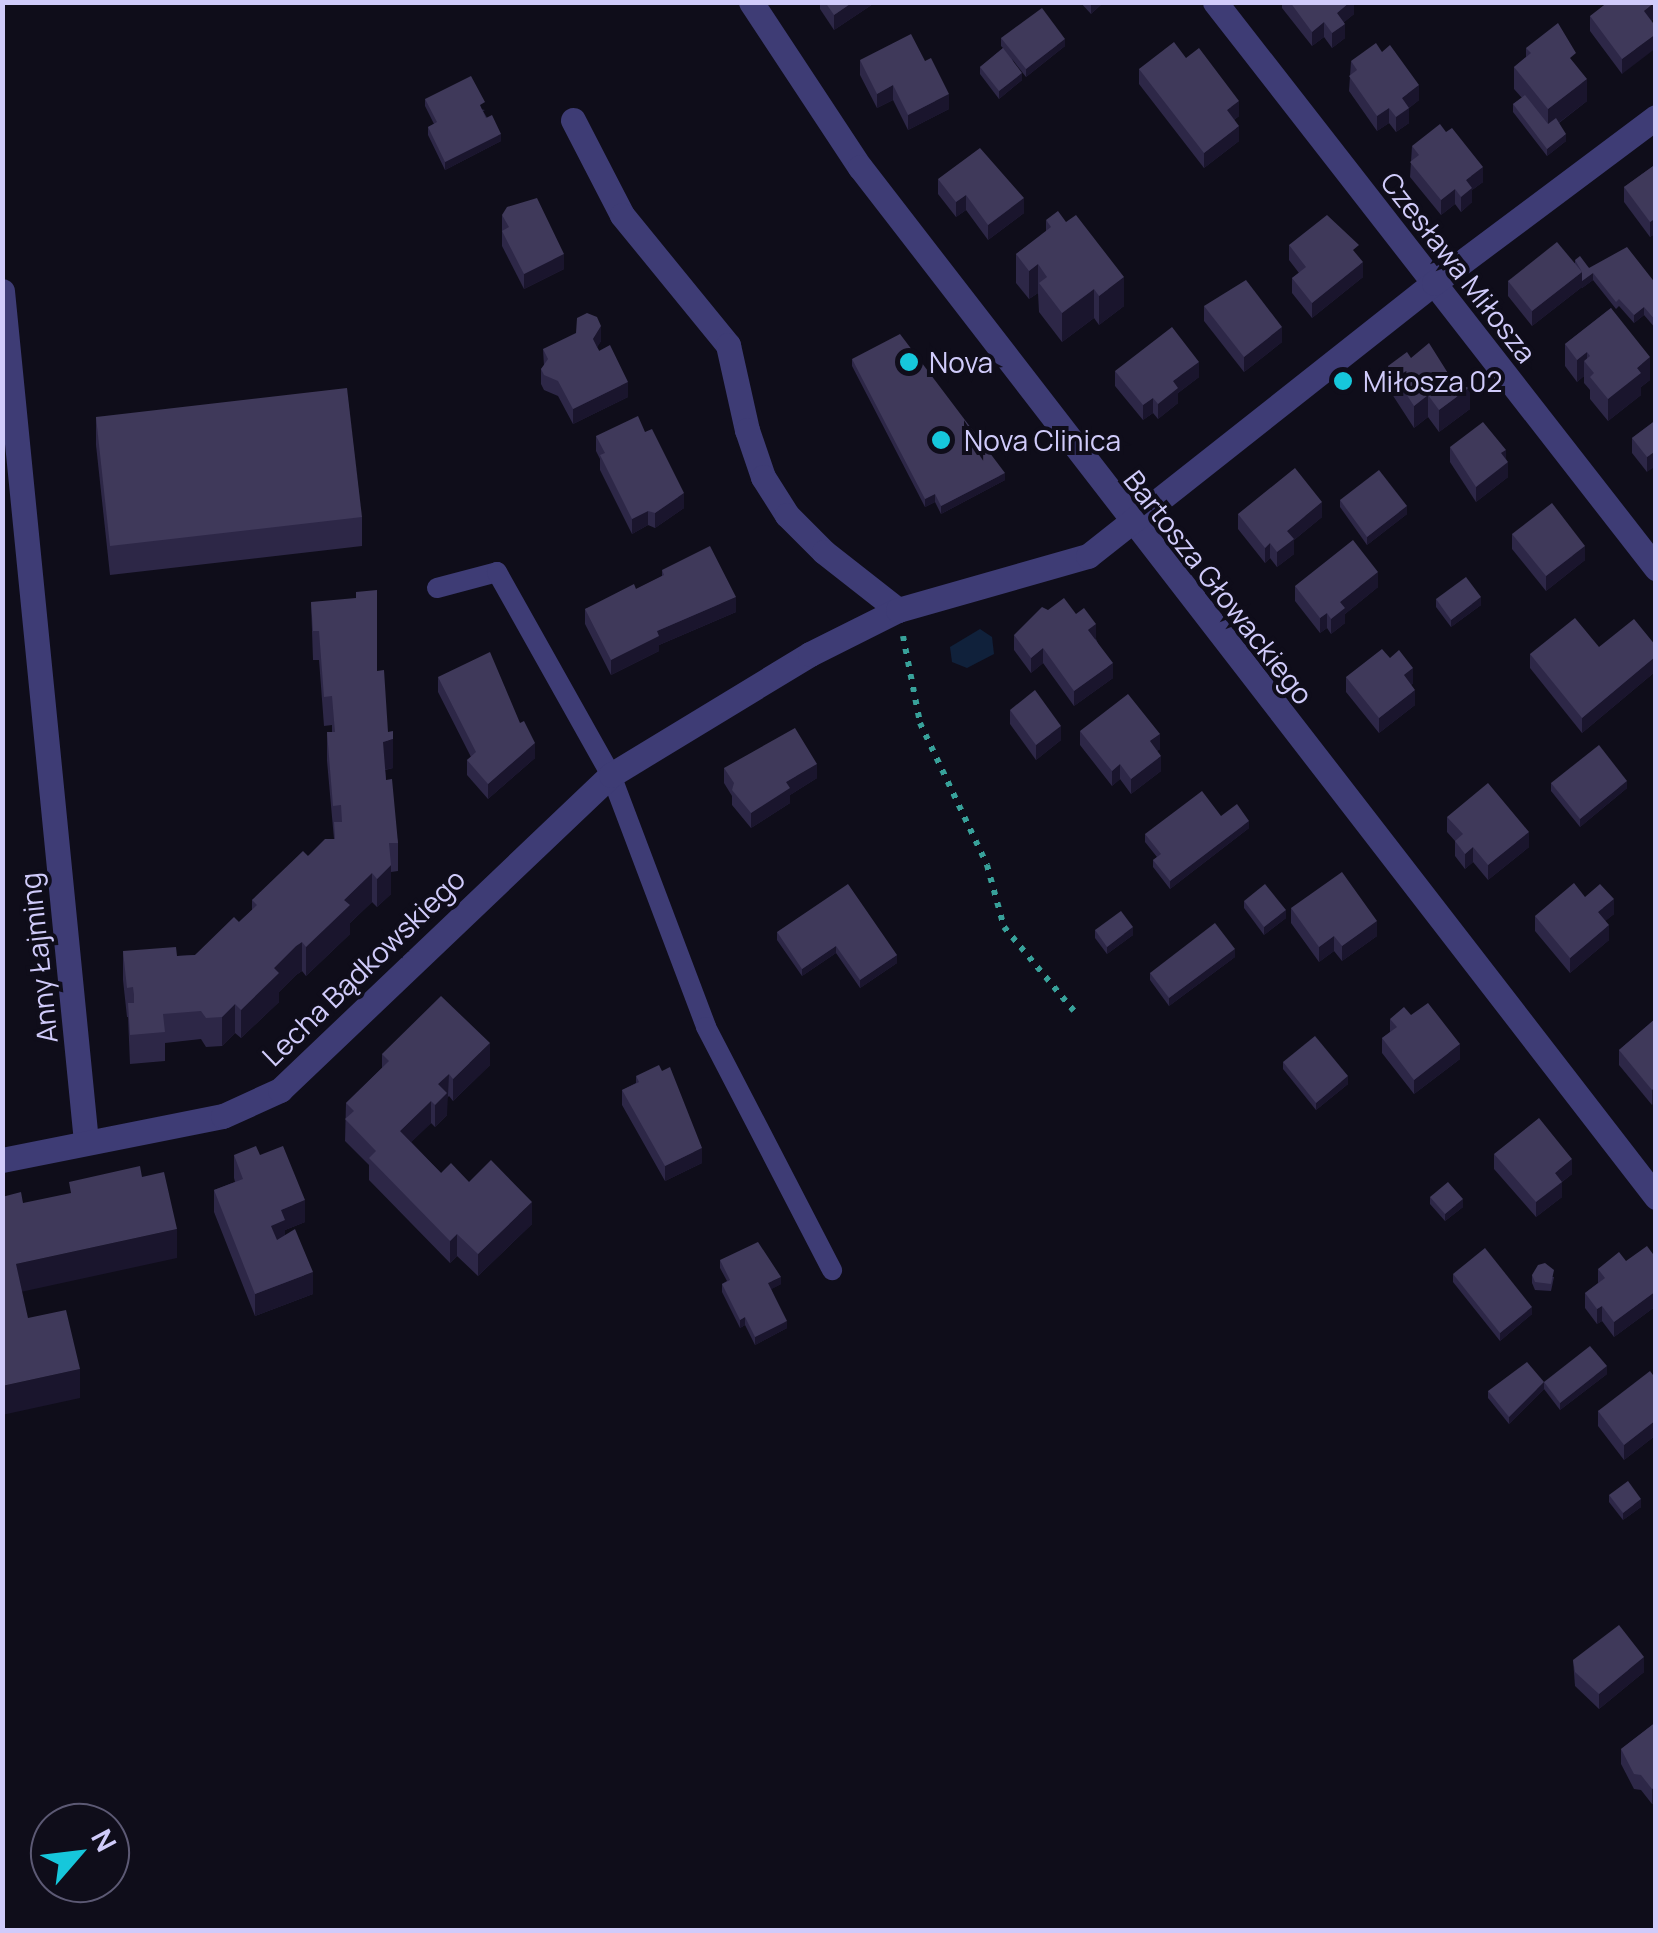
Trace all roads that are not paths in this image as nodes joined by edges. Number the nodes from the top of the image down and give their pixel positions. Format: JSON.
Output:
{"nodes":[{"id":1,"x":750,"y":2,"type":"edge"},
{"id":2,"x":1214,"y":2,"type":"edge"},
{"id":3,"x":1656,"y":117,"type":"edge"},
{"id":4,"x":573,"y":120,"type":"dead end"},
{"id":5,"x":1434,"y":283,"type":"junction"},
{"id":6,"x":2,"y":291,"type":"edge"},
{"id":7,"x":10,"y":458,"type":"edge"},
{"id":8,"x":1132,"y":524,"type":"junction"},
{"id":9,"x":1656,"y":568,"type":"edge"},
{"id":10,"x":436,"y":588,"type":"dead end"},
{"id":11,"x":898,"y":610,"type":"junction"},
{"id":12,"x":611,"y":776,"type":"junction"},
{"id":13,"x":86,"y":1142,"type":"junction"},
{"id":14,"x":2,"y":1160,"type":"edge"},
{"id":15,"x":1656,"y":1197,"type":"edge"},
{"id":16,"x":832,"y":1270,"type":"dead end"}],
"edges":[{"from":1,"to":8,"type":"street","name":"Bartosza Głowackiego"},
{"from":2,"to":5,"type":"street","name":"Czesława Miłosza"},
{"from":3,"to":5,"type":"street","name":"Lecha Bądkowskiego"},
{"from":4,"to":11,"type":"street"},
{"from":5,"to":8,"type":"street","name":"Lecha Bądkowskiego"},
{"from":5,"to":9,"type":"street","name":"Czesława Miłosza"},
{"from":6,"to":7,"type":"street","name":"Anny Łajming"},
{"from":7,"to":13,"type":"street","name":"Anny Łajming"},
{"from":8,"to":11,"type":"street","name":"Lecha Bądkowskiego"},
{"from":8,"to":15,"type":"street","name":"Bartosza Głowackiego"},
{"from":10,"to":12,"type":"lane"},
{"from":11,"to":12,"type":"street","name":"Lecha Bądkowskiego"},
{"from":12,"to":13,"type":"street","name":"Lecha Bądkowskiego"},
{"from":12,"to":16,"type":"lane"},
{"from":13,"to":14,"type":"street","name":"Lecha Bądkowskiego"}]}
